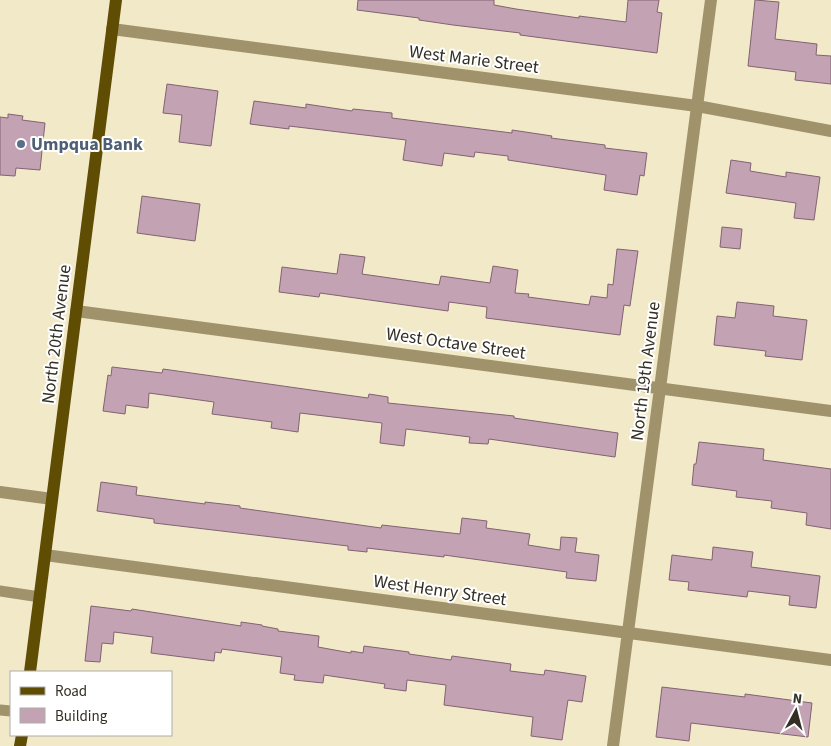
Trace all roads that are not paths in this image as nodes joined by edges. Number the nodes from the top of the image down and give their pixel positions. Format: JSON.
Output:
{"nodes":[{"id":1,"x":116,"y":0,"type":"edge"},
{"id":2,"x":711,"y":0,"type":"edge"},
{"id":3,"x":112,"y":29,"type":"junction"},
{"id":4,"x":697,"y":106,"type":"junction"},
{"id":5,"x":831,"y":131,"type":"edge"},
{"id":6,"x":76,"y":311,"type":"junction"},
{"id":7,"x":660,"y":388,"type":"junction"},
{"id":8,"x":831,"y":411,"type":"edge"},
{"id":9,"x":0,"y":492,"type":"edge"},
{"id":10,"x":52,"y":499,"type":"junction"},
{"id":11,"x":45,"y":556,"type":"junction"},
{"id":12,"x":0,"y":591,"type":"edge"},
{"id":13,"x":40,"y":597,"type":"junction"},
{"id":14,"x":628,"y":633,"type":"junction"},
{"id":15,"x":831,"y":660,"type":"edge"},
{"id":16,"x":30,"y":671,"type":"edge"},
{"id":17,"x":614,"y":746,"type":"edge"}],
"edges":[{"from":1,"to":3,"type":"main road","name":"North 20th Avenue"},
{"from":2,"to":4,"type":"street","name":"North 19th Avenue"},
{"from":3,"to":4,"type":"street","name":"West Marie Street"},
{"from":3,"to":6,"type":"main road","name":"North 20th Avenue"},
{"from":4,"to":5,"type":"street","name":"West Marie Street"},
{"from":4,"to":7,"type":"street","name":"North 19th Avenue"},
{"from":6,"to":7,"type":"street","name":"West Octave Street"},
{"from":6,"to":10,"type":"main road","name":"North 20th Avenue"},
{"from":7,"to":8,"type":"street","name":"West Octave Street"},
{"from":7,"to":14,"type":"street","name":"North 19th Avenue"},
{"from":9,"to":10,"type":"street"},
{"from":10,"to":11,"type":"main road","name":"North 20th Avenue"},
{"from":11,"to":13,"type":"main road","name":"North 20th Avenue"},
{"from":11,"to":14,"type":"street","name":"West Henry Street"},
{"from":12,"to":13,"type":"lane"},
{"from":13,"to":16,"type":"main road","name":"North 20th Avenue"},
{"from":14,"to":15,"type":"street","name":"West Henry Street"},
{"from":14,"to":17,"type":"street","name":"North 19th Avenue"}]}
